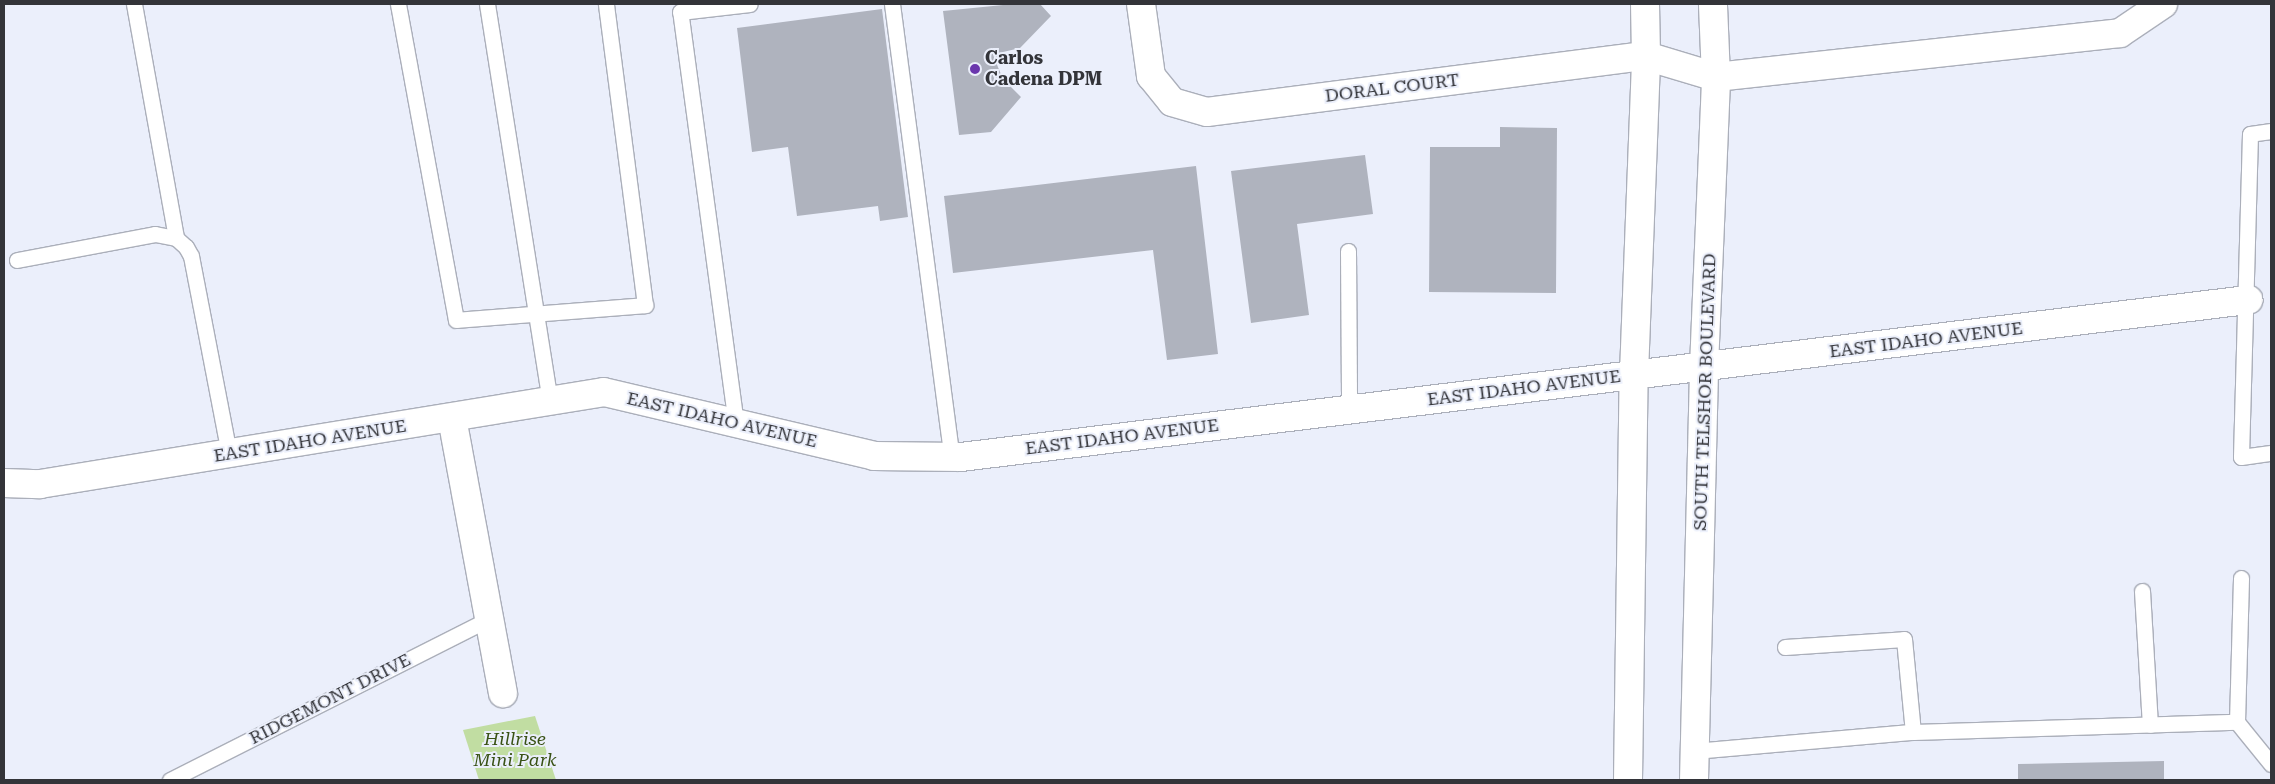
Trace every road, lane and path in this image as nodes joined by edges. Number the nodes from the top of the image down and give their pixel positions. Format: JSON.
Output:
{"nodes":[{"id":1,"x":134,"y":4,"type":"edge"},
{"id":2,"x":398,"y":4,"type":"edge"},
{"id":3,"x":487,"y":4,"type":"edge"},
{"id":4,"x":606,"y":4,"type":"edge"},
{"id":5,"x":750,"y":4,"type":"edge"},
{"id":6,"x":892,"y":4,"type":"edge"},
{"id":7,"x":1142,"y":4,"type":"edge"},
{"id":8,"x":1645,"y":4,"type":"edge"},
{"id":9,"x":1713,"y":4,"type":"edge"},
{"id":10,"x":2163,"y":4,"type":"edge"},
{"id":11,"x":680,"y":8,"type":"edge"},
{"id":12,"x":1646,"y":56,"type":"junction"},
{"id":13,"x":1716,"y":77,"type":"junction"},
{"id":14,"x":2271,"y":131,"type":"edge"},
{"id":15,"x":176,"y":238,"type":"junction"},
{"id":16,"x":1348,"y":251,"type":"dead end"},
{"id":17,"x":17,"y":260,"type":"dead end"},
{"id":18,"x":2248,"y":300,"type":"junction"},
{"id":19,"x":536,"y":312,"type":"junction"},
{"id":20,"x":1704,"y":366,"type":"junction"},
{"id":21,"x":1634,"y":374,"type":"junction"},
{"id":22,"x":550,"y":402,"type":"junction"},
{"id":23,"x":1349,"y":409,"type":"junction"},
{"id":24,"x":452,"y":418,"type":"junction"},
{"id":25,"x":736,"y":424,"type":"junction"},
{"id":26,"x":2271,"y":453,"type":"edge"},
{"id":27,"x":228,"y":454,"type":"junction"},
{"id":28,"x":952,"y":457,"type":"junction"},
{"id":29,"x":4,"y":483,"type":"edge"},
{"id":30,"x":2241,"y":578,"type":"dead end"},
{"id":31,"x":2142,"y":591,"type":"dead end"},
{"id":32,"x":489,"y":619,"type":"junction"},
{"id":33,"x":1785,"y":647,"type":"dead end"},
{"id":34,"x":503,"y":693,"type":"dead end"},
{"id":35,"x":2237,"y":722,"type":"junction"},
{"id":36,"x":2150,"y":725,"type":"junction"},
{"id":37,"x":1913,"y":732,"type":"junction"},
{"id":38,"x":1694,"y":751,"type":"junction"},
{"id":39,"x":2271,"y":764,"type":"edge"},
{"id":40,"x":170,"y":780,"type":"edge"},
{"id":41,"x":1628,"y":780,"type":"edge"},
{"id":42,"x":1694,"y":780,"type":"edge"}],
"edges":[{"from":1,"to":15,"type":"lane"},
{"from":2,"to":19,"type":"lane"},
{"from":3,"to":19,"type":"lane"},
{"from":4,"to":19,"type":"lane"},
{"from":5,"to":11,"type":"lane"},
{"from":6,"to":28,"type":"lane"},
{"from":7,"to":12,"type":"street","name":"DORAL COURT"},
{"from":8,"to":12,"type":"street"},
{"from":9,"to":13,"type":"street","name":"SOUTH TELSHOR BOULEVARD"},
{"from":10,"to":13,"type":"street"},
{"from":11,"to":25,"type":"lane"},
{"from":12,"to":13,"type":"street","name":"DORAL COURT"},
{"from":12,"to":21,"type":"street"},
{"from":13,"to":20,"type":"street","name":"SOUTH TELSHOR BOULEVARD"},
{"from":14,"to":18,"type":"lane"},
{"from":15,"to":17,"type":"lane"},
{"from":15,"to":27,"type":"lane"},
{"from":16,"to":23,"type":"lane"},
{"from":18,"to":20,"type":"street","name":"EAST IDAHO AVENUE"},
{"from":18,"to":26,"type":"lane"},
{"from":19,"to":22,"type":"lane"},
{"from":20,"to":21,"type":"street","name":"EAST IDAHO AVENUE"},
{"from":20,"to":38,"type":"street","name":"SOUTH TELSHOR BOULEVARD"},
{"from":21,"to":23,"type":"street","name":"EAST IDAHO AVENUE"},
{"from":21,"to":41,"type":"street"},
{"from":22,"to":24,"type":"street","name":"EAST IDAHO AVENUE"},
{"from":22,"to":25,"type":"street","name":"EAST IDAHO AVENUE"},
{"from":23,"to":28,"type":"street","name":"EAST IDAHO AVENUE"},
{"from":24,"to":27,"type":"street","name":"EAST IDAHO AVENUE"},
{"from":24,"to":32,"type":"street"},
{"from":25,"to":28,"type":"street","name":"EAST IDAHO AVENUE"},
{"from":27,"to":29,"type":"street","name":"EAST IDAHO AVENUE"},
{"from":30,"to":35,"type":"lane"},
{"from":31,"to":36,"type":"lane"},
{"from":32,"to":34,"type":"street"},
{"from":32,"to":40,"type":"lane","name":"RIDGEMONT DRIVE"},
{"from":33,"to":37,"type":"lane"},
{"from":35,"to":36,"type":"lane"},
{"from":35,"to":39,"type":"lane"},
{"from":36,"to":37,"type":"lane"},
{"from":37,"to":38,"type":"lane"},
{"from":38,"to":42,"type":"street","name":"SOUTH TELSHOR BOULEVARD"}]}
